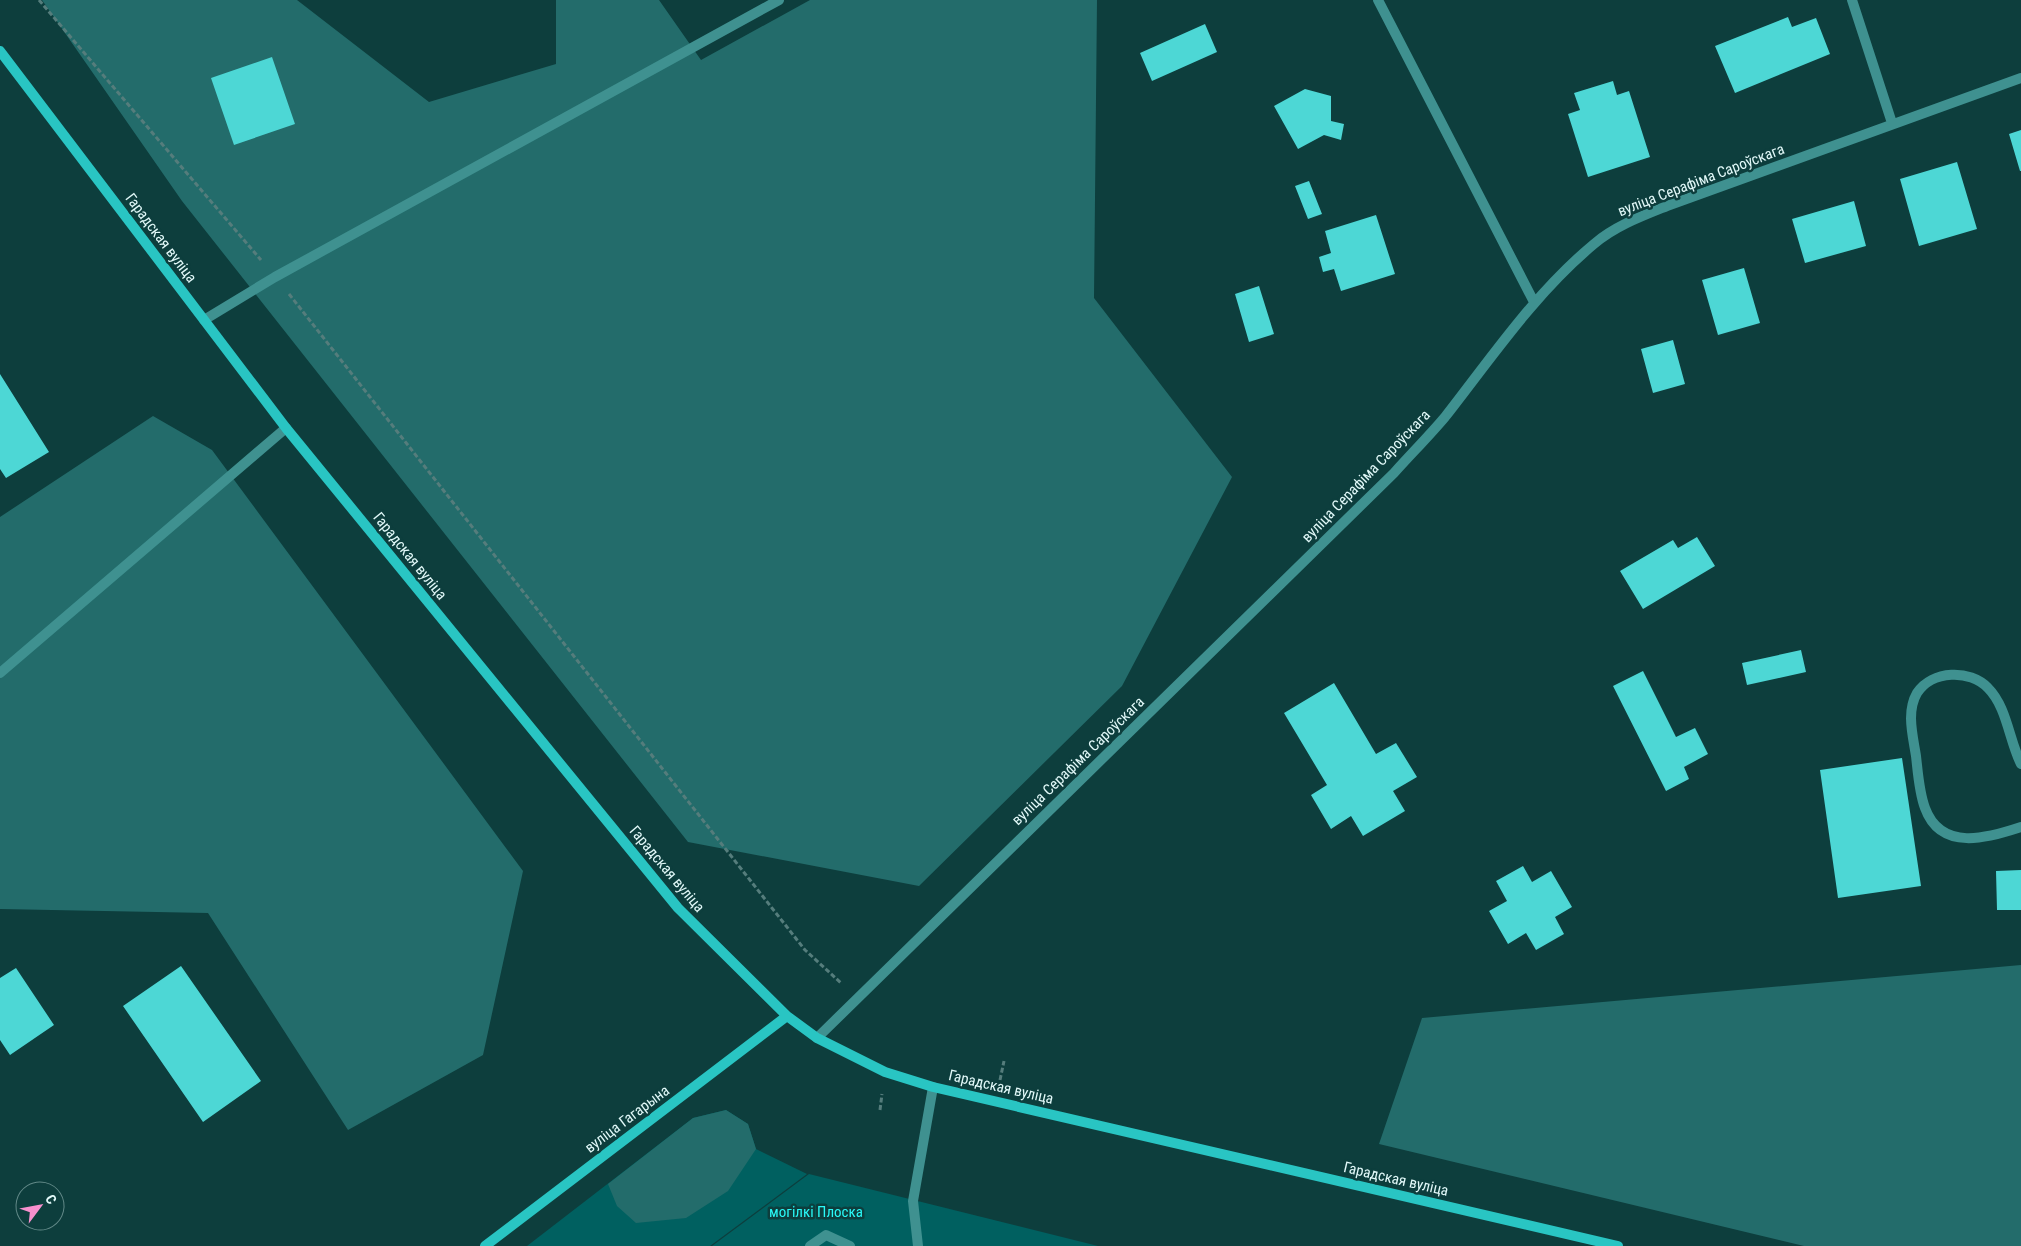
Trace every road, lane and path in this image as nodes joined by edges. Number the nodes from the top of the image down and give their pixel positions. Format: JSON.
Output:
{"nodes":[{"id":1,"x":40,"y":0,"type":"edge"},
{"id":2,"x":780,"y":0,"type":"edge"},
{"id":3,"x":1378,"y":0,"type":"edge"},
{"id":4,"x":1852,"y":0,"type":"edge"},
{"id":5,"x":0,"y":51,"type":"edge"},
{"id":6,"x":2021,"y":78,"type":"edge"},
{"id":7,"x":1892,"y":123,"type":"junction"},
{"id":8,"x":275,"y":277,"type":"junction"},
{"id":9,"x":1534,"y":302,"type":"junction"},
{"id":10,"x":204,"y":320,"type":"junction"},
{"id":11,"x":286,"y":428,"type":"junction"},
{"id":12,"x":0,"y":673,"type":"edge"},
{"id":13,"x":2021,"y":764,"type":"edge"},
{"id":14,"x":2021,"y":827,"type":"edge"},
{"id":15,"x":857,"y":998,"type":"junction"},
{"id":16,"x":787,"y":1016,"type":"junction"},
{"id":17,"x":817,"y":1038,"type":"junction"},
{"id":18,"x":934,"y":1087,"type":"junction"},
{"id":19,"x":485,"y":1246,"type":"edge"},
{"id":20,"x":810,"y":1246,"type":"edge"},
{"id":21,"x":850,"y":1246,"type":"edge"},
{"id":22,"x":918,"y":1246,"type":"edge"},
{"id":23,"x":1618,"y":1246,"type":"edge"}],
"edges":[{"from":1,"to":8,"type":"path"},
{"from":2,"to":8,"type":"street"},
{"from":3,"to":9,"type":"street"},
{"from":4,"to":7,"type":"street"},
{"from":5,"to":10,"type":"main road","name":"Гарадская вуліца"},
{"from":6,"to":7,"type":"street","name":"вуліца Серафіма Сароўскага"},
{"from":7,"to":9,"type":"street","name":"вуліца Серафіма Сароўскага"},
{"from":8,"to":10,"type":"street"},
{"from":8,"to":15,"type":"path"},
{"from":9,"to":15,"type":"street","name":"вуліца Серафіма Сароўскага"},
{"from":10,"to":11,"type":"main road","name":"Гарадская вуліца"},
{"from":11,"to":12,"type":"street"},
{"from":11,"to":16,"type":"main road","name":"Гарадская вуліца"},
{"from":13,"to":14,"type":"street"},
{"from":15,"to":17,"type":"street","name":"вуліца Серафіма Сароўскага"},
{"from":16,"to":17,"type":"main road","name":"Гарадская вуліца"},
{"from":16,"to":19,"type":"main road","name":"вуліца Гагарына"},
{"from":17,"to":18,"type":"main road","name":"Гарадская вуліца"},
{"from":18,"to":22,"type":"street"},
{"from":18,"to":23,"type":"main road","name":"Гарадская вуліца"},
{"from":20,"to":21,"type":"street"}]}
